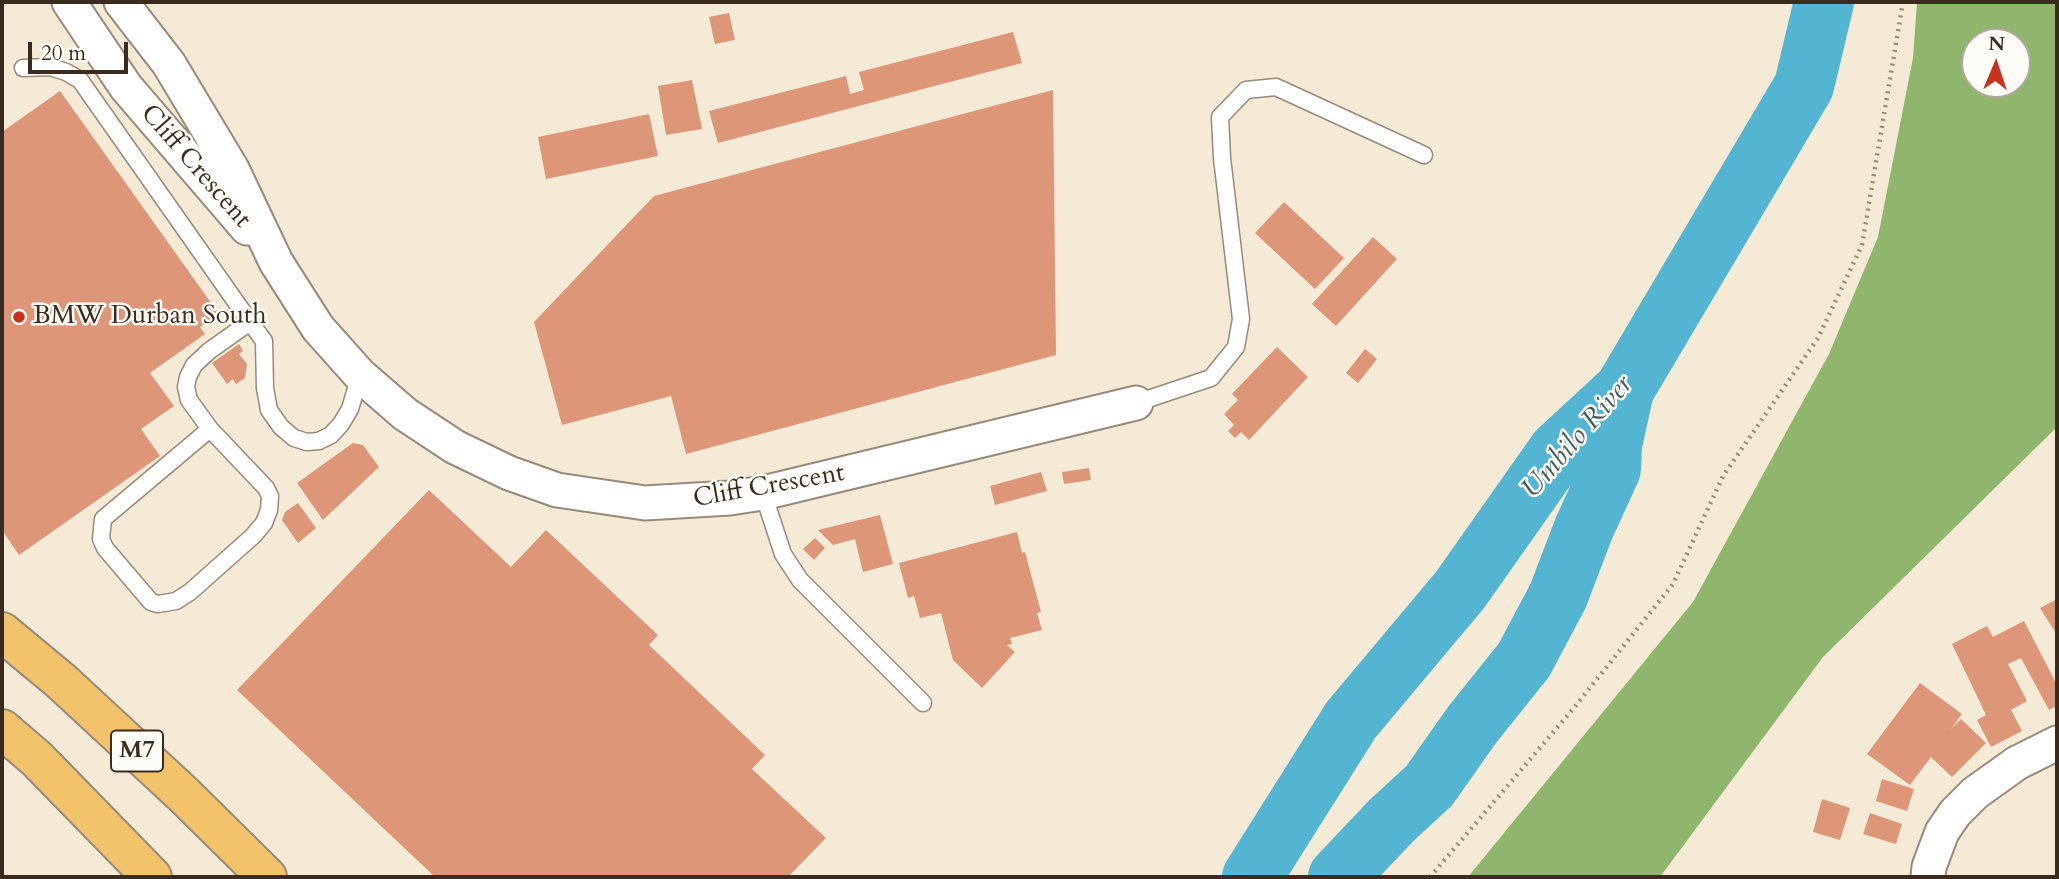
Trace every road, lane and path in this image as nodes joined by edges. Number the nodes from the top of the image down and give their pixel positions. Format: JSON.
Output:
{"nodes":[{"id":1,"x":69,"y":2,"type":"edge"},
{"id":2,"x":121,"y":2,"type":"edge"},
{"id":3,"x":1903,"y":2,"type":"edge"},
{"id":4,"x":23,"y":68,"type":"dead end"},
{"id":5,"x":1424,"y":155,"type":"dead end"},
{"id":6,"x":276,"y":262,"type":"junction"},
{"id":7,"x":250,"y":322,"type":"junction"},
{"id":8,"x":359,"y":375,"type":"junction"},
{"id":9,"x":1136,"y":403,"type":"joint"},
{"id":10,"x":210,"y":429,"type":"junction"},
{"id":11,"x":763,"y":493,"type":"junction"},
{"id":12,"x":2,"y":632,"type":"edge"},
{"id":13,"x":923,"y":703,"type":"dead end"},
{"id":14,"x":2,"y":729,"type":"edge"},
{"id":15,"x":2057,"y":743,"type":"edge"},
{"id":16,"x":152,"y":877,"type":"edge"},
{"id":17,"x":267,"y":877,"type":"edge"},
{"id":18,"x":1430,"y":877,"type":"edge"},
{"id":19,"x":1928,"y":877,"type":"edge"}],
"edges":[{"from":1,"to":6,"type":"street","name":"Cliff Crescent"},
{"from":2,"to":6,"type":"street","name":"Cliff Crescent"},
{"from":3,"to":18,"type":"path"},
{"from":4,"to":7,"type":"lane"},
{"from":5,"to":9,"type":"lane"},
{"from":6,"to":8,"type":"street","name":"Cliff Crescent"},
{"from":7,"to":8,"type":"lane"},
{"from":7,"to":10,"type":"lane"},
{"from":8,"to":11,"type":"street","name":"Cliff Crescent"},
{"from":9,"to":11,"type":"street","name":"Cliff Crescent"},
{"from":10,"to":10,"type":"lane"},
{"from":11,"to":13,"type":"lane"},
{"from":12,"to":17,"type":"highway","number":"M7"},
{"from":14,"to":16,"type":"highway"},
{"from":15,"to":19,"type":"street"}]}
